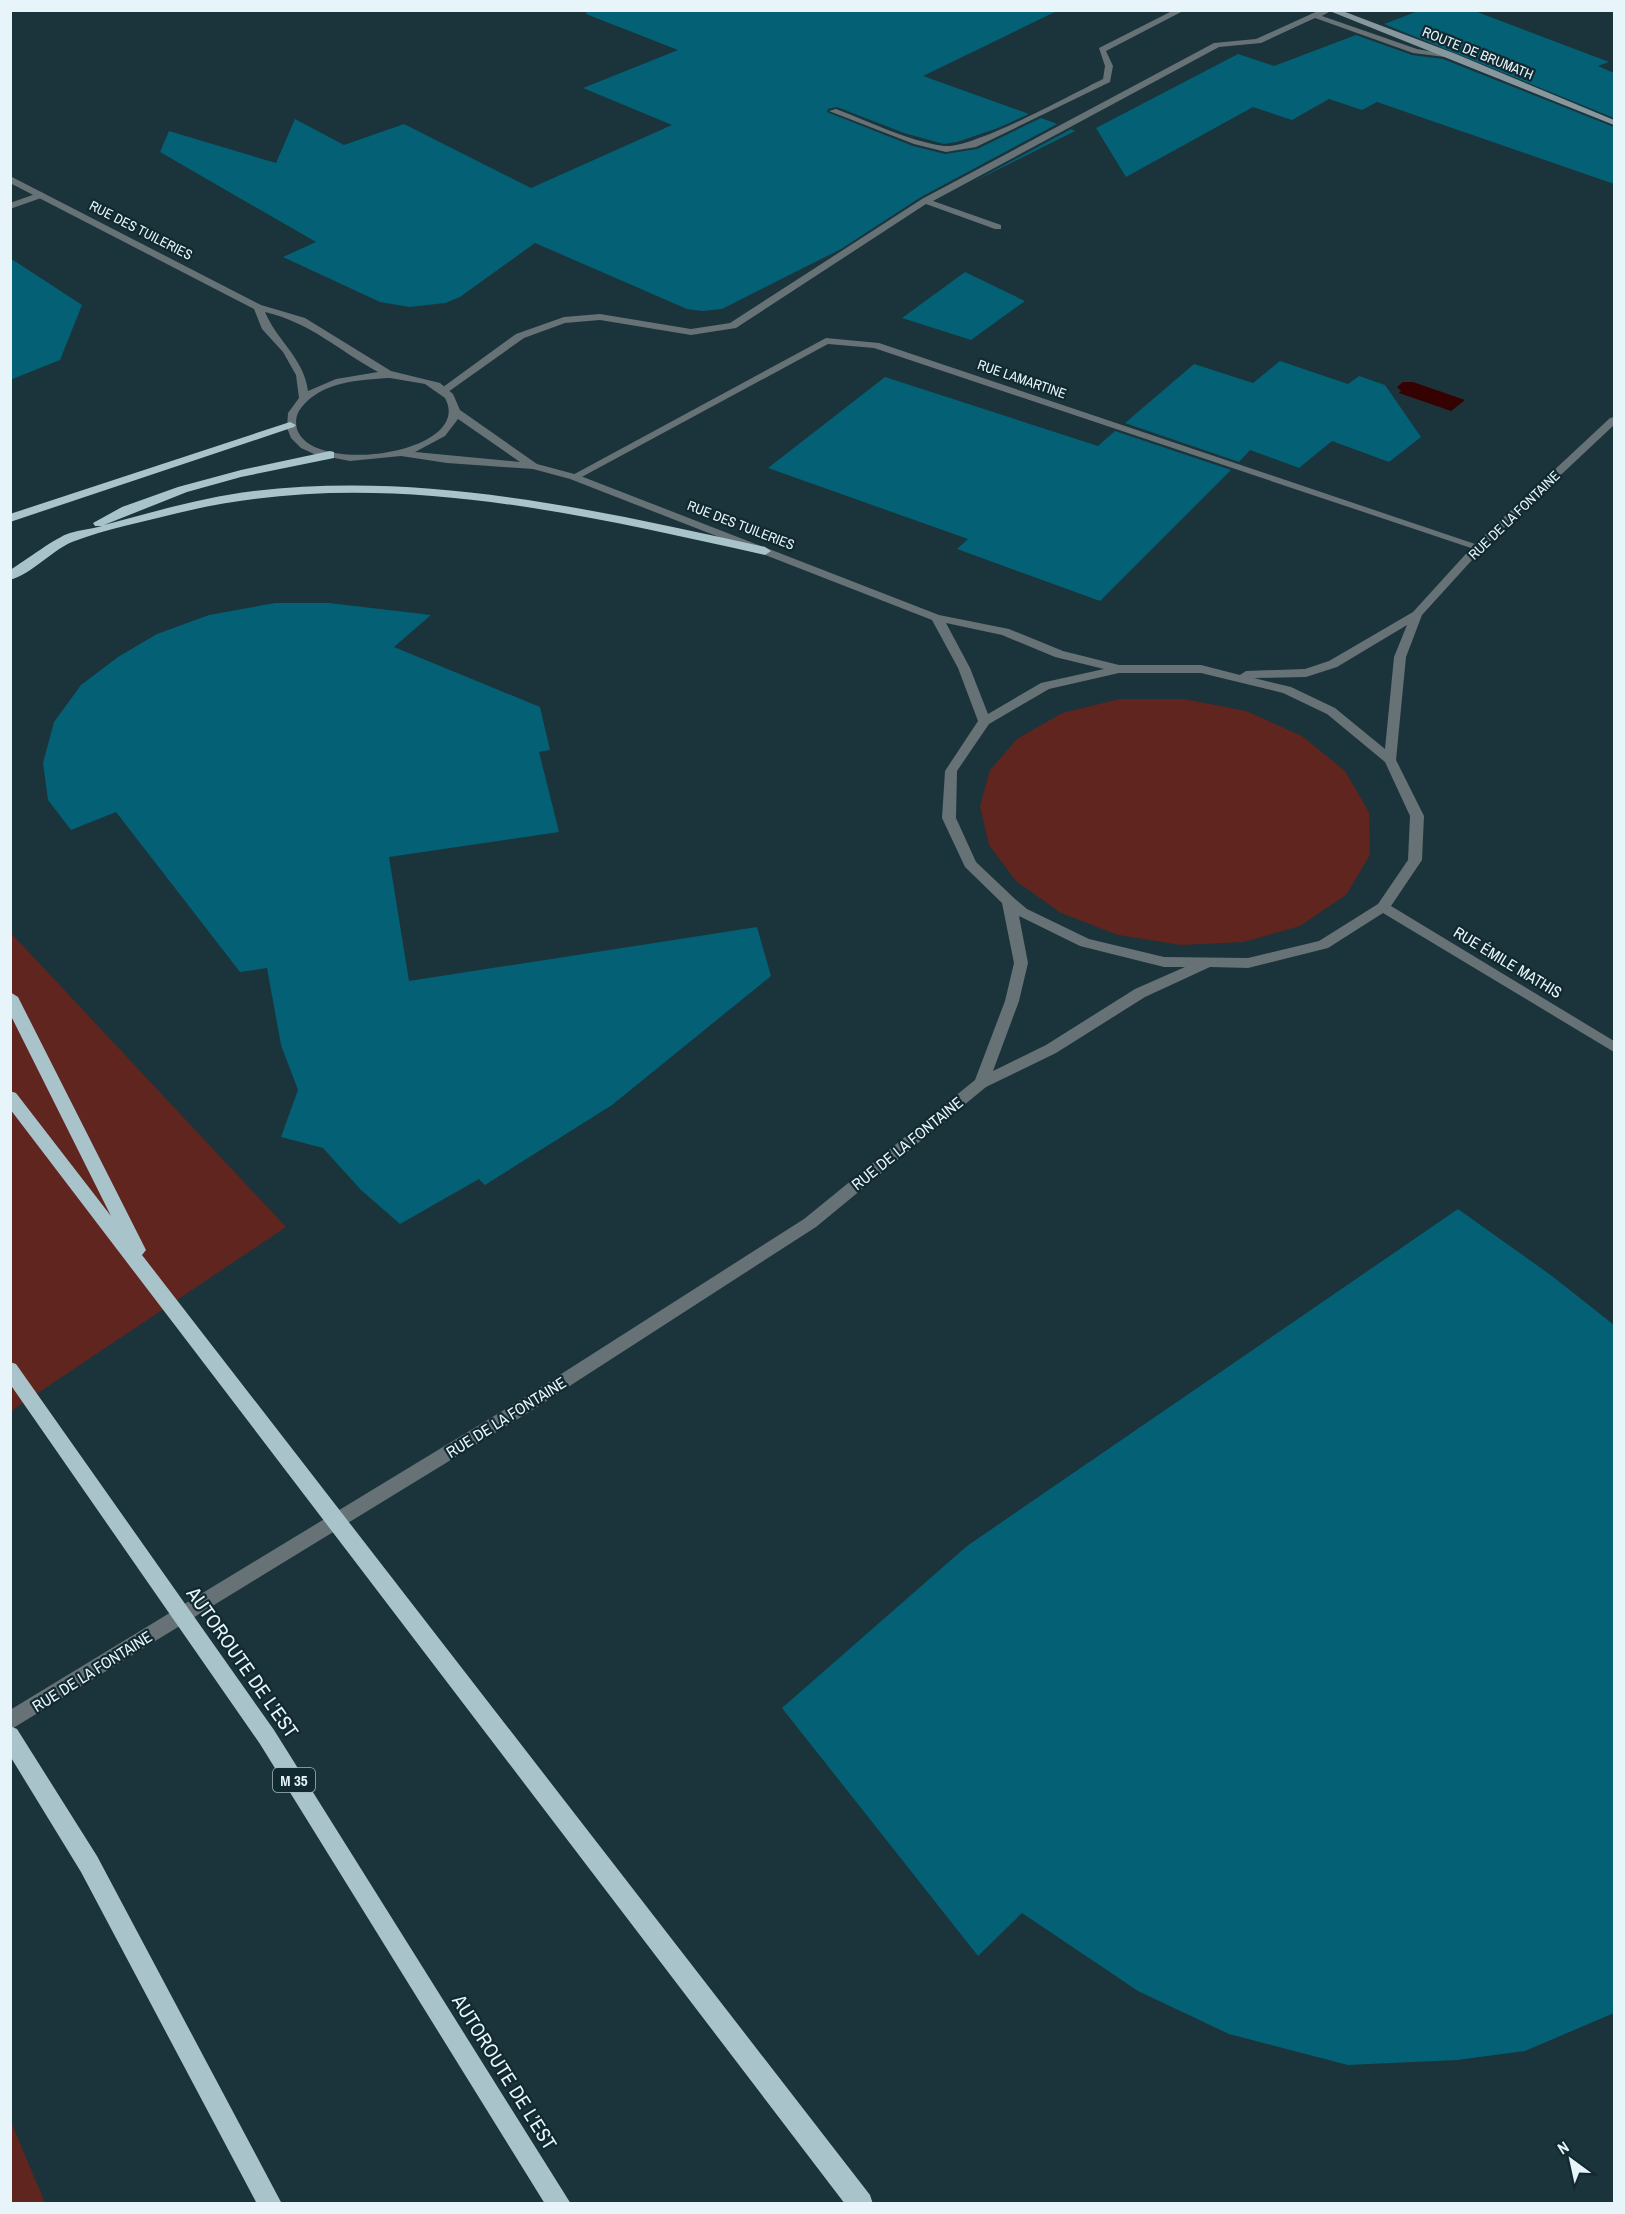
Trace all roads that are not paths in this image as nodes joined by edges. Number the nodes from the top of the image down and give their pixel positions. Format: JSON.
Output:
{"nodes":[{"id":1,"x":1181,"y":10,"type":"edge"},
{"id":2,"x":1302,"y":10,"type":"edge"},
{"id":3,"x":1330,"y":10,"type":"edge"},
{"id":4,"x":1316,"y":16,"type":"junction"},
{"id":5,"x":1453,"y":56,"type":"junction"},
{"id":6,"x":833,"y":111,"type":"dead end"},
{"id":7,"x":1614,"y":123,"type":"edge"},
{"id":8,"x":10,"y":180,"type":"edge"},
{"id":9,"x":41,"y":195,"type":"junction"},
{"id":10,"x":925,"y":201,"type":"junction"},
{"id":11,"x":10,"y":206,"type":"edge"},
{"id":12,"x":998,"y":227,"type":"dead end"},
{"id":13,"x":258,"y":307,"type":"junction"},
{"id":14,"x":389,"y":375,"type":"junction"},
{"id":15,"x":444,"y":390,"type":"junction"},
{"id":16,"x":304,"y":398,"type":"junction"},
{"id":17,"x":455,"y":412,"type":"junction"},
{"id":18,"x":1614,"y":420,"type":"edge"},
{"id":19,"x":290,"y":425,"type":"junction"},
{"id":20,"x":401,"y":453,"type":"junction"},
{"id":21,"x":330,"y":455,"type":"junction"},
{"id":22,"x":533,"y":466,"type":"junction"},
{"id":23,"x":574,"y":477,"type":"junction"},
{"id":24,"x":10,"y":518,"type":"edge"},
{"id":25,"x":63,"y":541,"type":"junction"},
{"id":26,"x":1478,"y":547,"type":"junction"},
{"id":27,"x":765,"y":551,"type":"junction"},
{"id":28,"x":10,"y":576,"type":"edge"},
{"id":29,"x":1418,"y":614,"type":"junction"},
{"id":30,"x":936,"y":618,"type":"junction"},
{"id":31,"x":1119,"y":669,"type":"junction"},
{"id":32,"x":1225,"y":675,"type":"junction"},
{"id":33,"x":984,"y":721,"type":"junction"},
{"id":34,"x":1390,"y":760,"type":"junction"},
{"id":35,"x":1009,"y":900,"type":"junction"},
{"id":36,"x":1383,"y":907,"type":"junction"},
{"id":37,"x":1209,"y":962,"type":"junction"},
{"id":38,"x":10,"y":997,"type":"edge"},
{"id":39,"x":1614,"y":1047,"type":"edge"},
{"id":40,"x":981,"y":1083,"type":"junction"},
{"id":41,"x":10,"y":1096,"type":"edge"},
{"id":42,"x":154,"y":1286,"type":"junction"},
{"id":43,"x":10,"y":1369,"type":"edge"},
{"id":44,"x":10,"y":1721,"type":"edge"},
{"id":45,"x":10,"y":1736,"type":"edge"},
{"id":46,"x":270,"y":2204,"type":"edge"},
{"id":47,"x":559,"y":2204,"type":"edge"},
{"id":48,"x":861,"y":2204,"type":"edge"}],
"edges":[{"from":1,"to":6,"type":"street"},
{"from":2,"to":4,"type":"street"},
{"from":3,"to":4,"type":"street"},
{"from":3,"to":5,"type":"main road","name":"ROUTE DE BRUMATH"},
{"from":4,"to":5,"type":"street"},
{"from":4,"to":10,"type":"street"},
{"from":5,"to":7,"type":"main road","name":"ROUTE DE BRUMATH"},
{"from":8,"to":9,"type":"street","name":"RUE DES TUILERIES"},
{"from":9,"to":11,"type":"street"},
{"from":9,"to":13,"type":"street","name":"RUE DES TUILERIES"},
{"from":10,"to":12,"type":"street"},
{"from":10,"to":15,"type":"street"},
{"from":13,"to":14,"type":"street","name":"RUE DES TUILERIES"},
{"from":13,"to":16,"type":"street"},
{"from":14,"to":15,"type":"street","name":"RUE DES TUILERIES"},
{"from":14,"to":16,"type":"street","name":"RUE DES TUILERIES"},
{"from":15,"to":17,"type":"street","name":"RUE DES TUILERIES"},
{"from":16,"to":19,"type":"street"},
{"from":17,"to":20,"type":"street","name":"RUE DES TUILERIES"},
{"from":17,"to":22,"type":"street","name":"RUE DES TUILERIES"},
{"from":18,"to":26,"type":"street","name":"RUE DE LA FONTAINE"},
{"from":19,"to":21,"type":"street","name":"RUE DES TUILERIES"},
{"from":19,"to":24,"type":"highway"},
{"from":20,"to":21,"type":"street","name":"RUE DES TUILERIES"},
{"from":20,"to":22,"type":"street","name":"RUE DES TUILERIES"},
{"from":21,"to":25,"type":"highway"},
{"from":22,"to":23,"type":"street","name":"RUE DES TUILERIES"},
{"from":23,"to":26,"type":"street","name":"RUE LAMARTINE"},
{"from":23,"to":27,"type":"street","name":"RUE DES TUILERIES"},
{"from":25,"to":27,"type":"highway"},
{"from":25,"to":28,"type":"highway"},
{"from":26,"to":29,"type":"street","name":"RUE DE LA FONTAINE"},
{"from":27,"to":30,"type":"street","name":"RUE DES TUILERIES"},
{"from":29,"to":32,"type":"street","name":"RUE DE LA FONTAINE"},
{"from":29,"to":34,"type":"street","name":"RUE DE LA FONTAINE"},
{"from":30,"to":31,"type":"street","name":"RUE DES TUILERIES"},
{"from":30,"to":33,"type":"street"},
{"from":31,"to":32,"type":"street","name":"RUE DE LA FONTAINE"},
{"from":31,"to":33,"type":"street","name":"RUE DE LA FONTAINE"},
{"from":32,"to":34,"type":"street","name":"RUE DE LA FONTAINE"},
{"from":33,"to":35,"type":"street","name":"RUE DE LA FONTAINE"},
{"from":34,"to":36,"type":"street","name":"RUE DE LA FONTAINE"},
{"from":35,"to":37,"type":"street","name":"RUE DE LA FONTAINE"},
{"from":35,"to":40,"type":"street","name":"RUE DE LA FONTAINE"},
{"from":36,"to":37,"type":"street","name":"RUE DE LA FONTAINE"},
{"from":36,"to":39,"type":"street","name":"RUE ÉMILE MATHIS"},
{"from":37,"to":40,"type":"street","name":"RUE DE LA FONTAINE"},
{"from":38,"to":42,"type":"highway"},
{"from":40,"to":44,"type":"street","name":"RUE DE LA FONTAINE"},
{"from":41,"to":42,"type":"highway"},
{"from":42,"to":48,"type":"highway"},
{"from":43,"to":47,"type":"highway","name":"AUTOROUTE DE L’EST","number":"M 35"},
{"from":45,"to":46,"type":"highway"}]}
